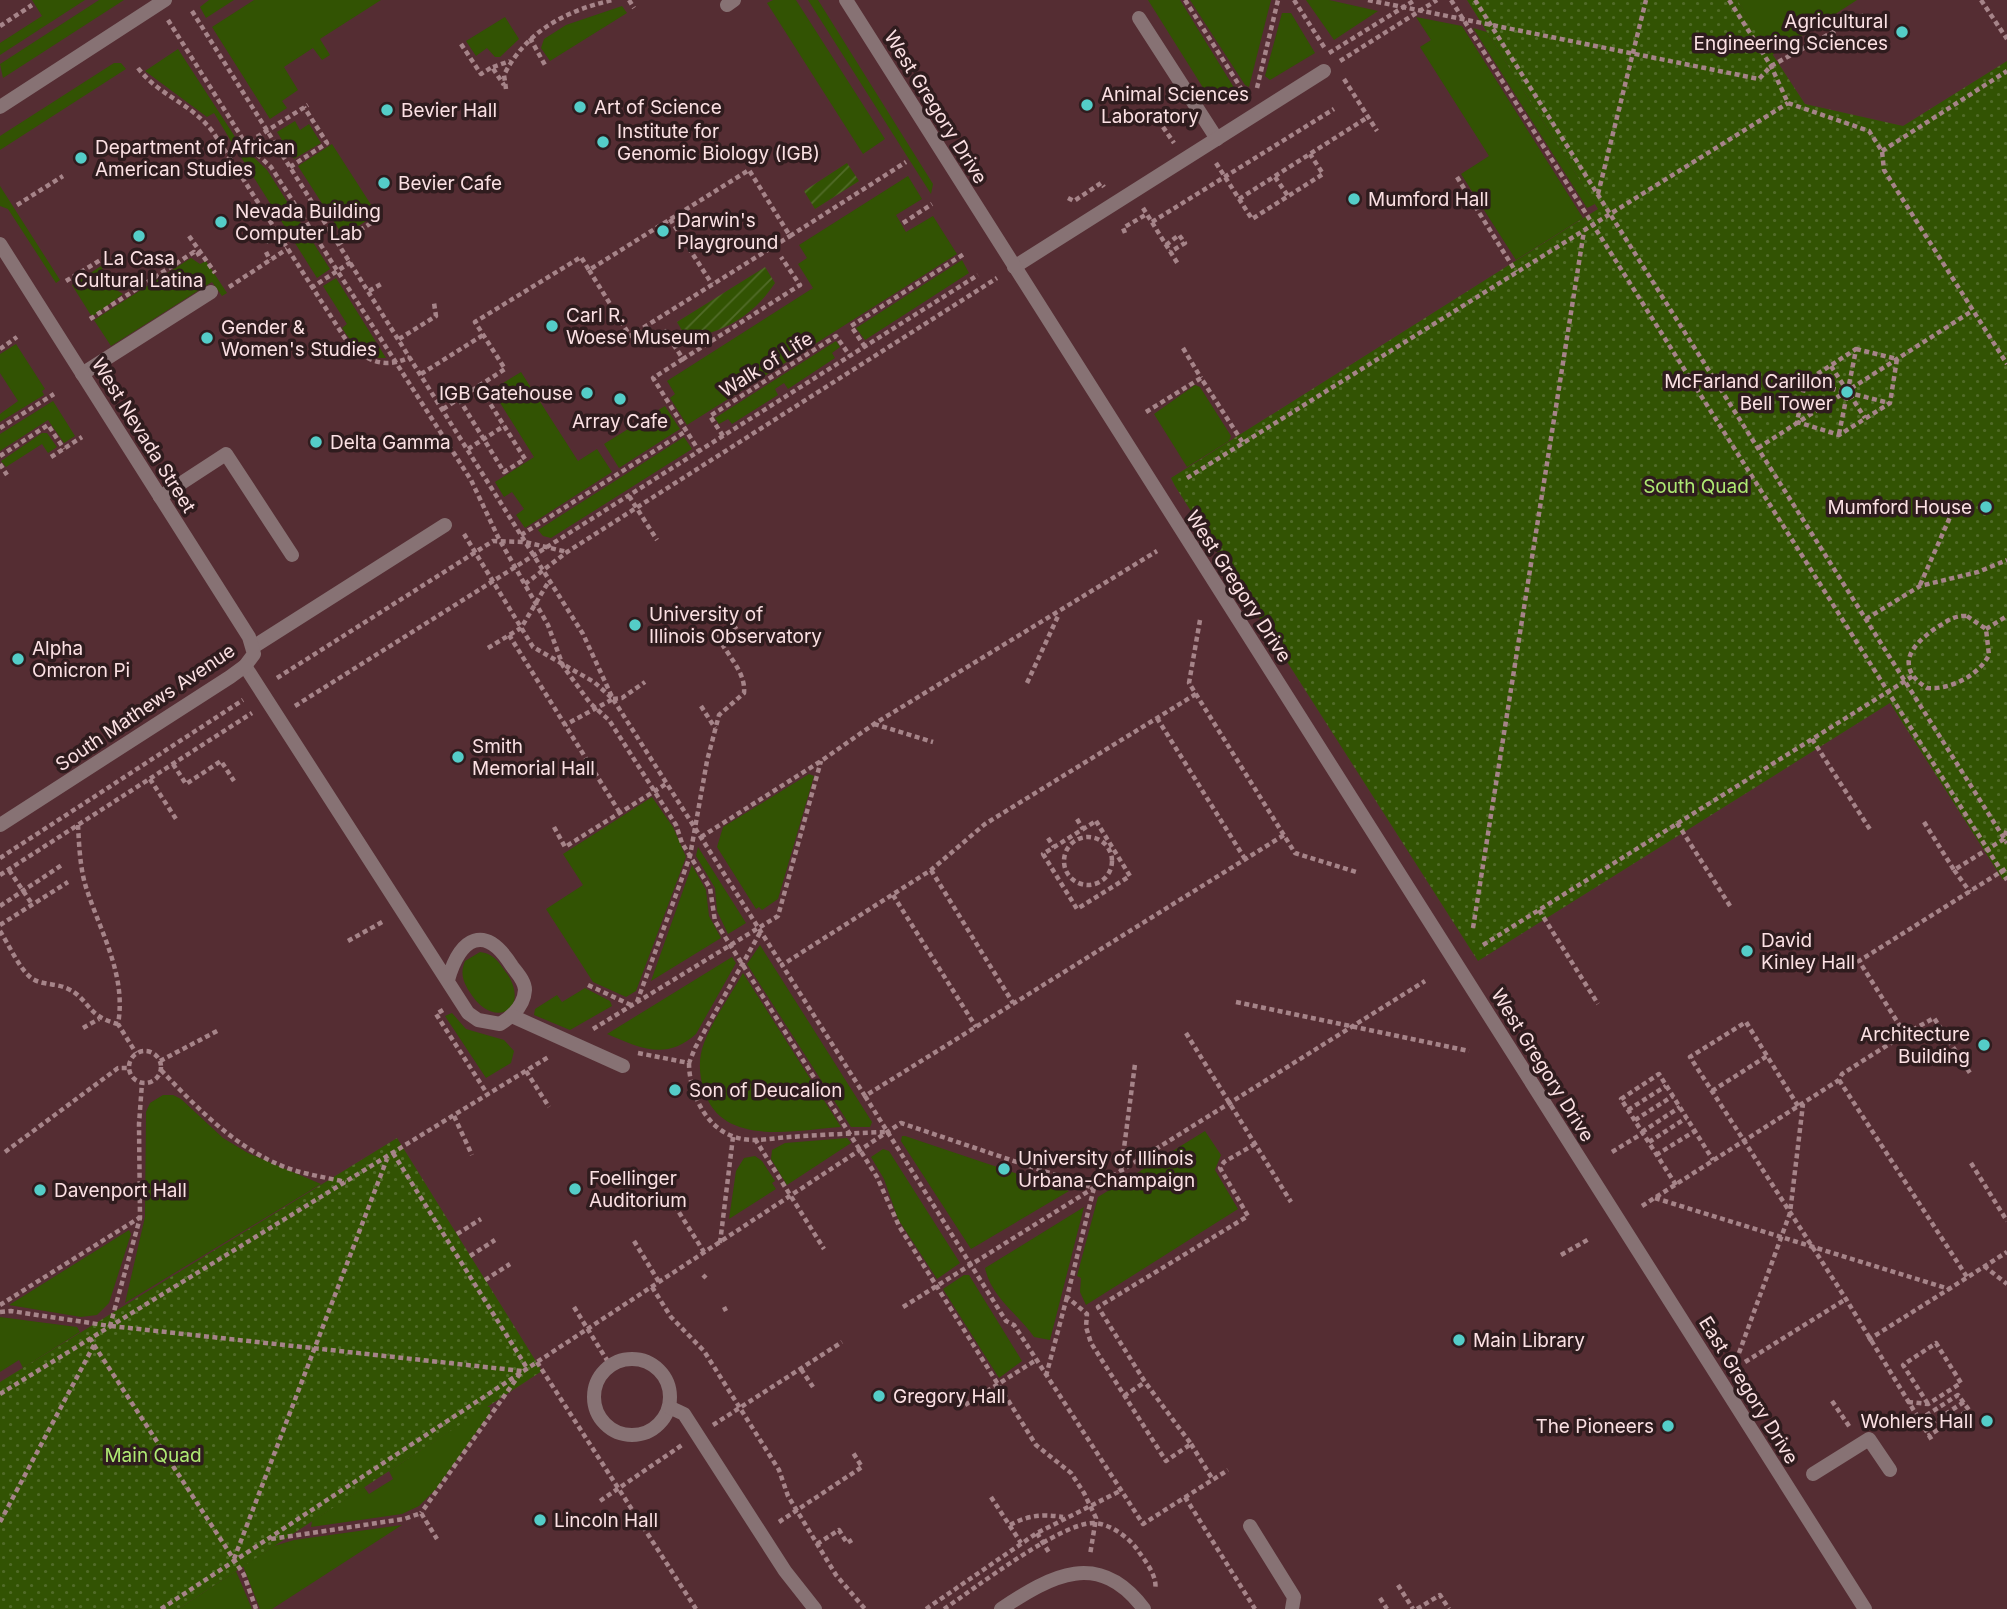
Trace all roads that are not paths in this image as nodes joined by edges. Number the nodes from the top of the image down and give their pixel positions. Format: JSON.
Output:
{"nodes":[{"id":1,"x":165,"y":0,"type":"edge"},
{"id":2,"x":846,"y":0,"type":"edge"},
{"id":3,"x":1139,"y":18,"type":"dead end"},
{"id":4,"x":1329,"y":67,"type":"road end"},
{"id":5,"x":0,"y":107,"type":"edge"},
{"id":6,"x":1211,"y":143,"type":"junction"},
{"id":7,"x":0,"y":244,"type":"edge"},
{"id":8,"x":1014,"y":267,"type":"junction"},
{"id":9,"x":211,"y":292,"type":"dead end"},
{"id":10,"x":82,"y":374,"type":"junction"},
{"id":11,"x":160,"y":496,"type":"junction"},
{"id":12,"x":445,"y":525,"type":"dead end"},
{"id":13,"x":292,"y":555,"type":"dead end"},
{"id":14,"x":253,"y":647,"type":"junction"},
{"id":15,"x":244,"y":666,"type":"junction"},
{"id":16,"x":0,"y":825,"type":"edge"},
{"id":17,"x":448,"y":980,"type":"junction"},
{"id":18,"x":512,"y":1016,"type":"junction"},
{"id":19,"x":623,"y":1066,"type":"dead end"},
{"id":20,"x":1601,"y":1192,"type":"joint"},
{"id":21,"x":669,"y":1407,"type":"junction"},
{"id":22,"x":1890,"y":1470,"type":"dead end"},
{"id":23,"x":1813,"y":1474,"type":"dead end"},
{"id":24,"x":1250,"y":1526,"type":"dead end"},
{"id":25,"x":815,"y":1609,"type":"edge"},
{"id":26,"x":1001,"y":1609,"type":"edge"},
{"id":27,"x":1144,"y":1609,"type":"edge"},
{"id":28,"x":1292,"y":1609,"type":"edge"},
{"id":29,"x":1865,"y":1609,"type":"edge"}],
"edges":[{"from":1,"to":5,"type":"street"},
{"from":2,"to":8,"type":"street","name":"West Gregory Drive"},
{"from":3,"to":6,"type":"street"},
{"from":4,"to":6,"type":"street"},
{"from":6,"to":8,"type":"street"},
{"from":7,"to":10,"type":"street","name":"West Nevada Street"},
{"from":8,"to":20,"type":"street","name":"West Gregory Drive"},
{"from":9,"to":10,"type":"street"},
{"from":10,"to":11,"type":"street","name":"West Nevada Street"},
{"from":11,"to":13,"type":"street"},
{"from":11,"to":14,"type":"street","name":"West Nevada Street"},
{"from":12,"to":14,"type":"street","name":"South Mathews Avenue"},
{"from":14,"to":15,"type":"street","name":"South Mathews Avenue"},
{"from":15,"to":16,"type":"street","name":"South Mathews Avenue"},
{"from":15,"to":17,"type":"street"},
{"from":17,"to":18,"type":"street"},
{"from":17,"to":18,"type":"street"},
{"from":18,"to":19,"type":"street"},
{"from":20,"to":29,"type":"street","name":"East Gregory Drive"},
{"from":21,"to":21,"type":"street"},
{"from":21,"to":25,"type":"street"},
{"from":22,"to":23,"type":"street"},
{"from":24,"to":28,"type":"street"},
{"from":26,"to":27,"type":"street"}]}
